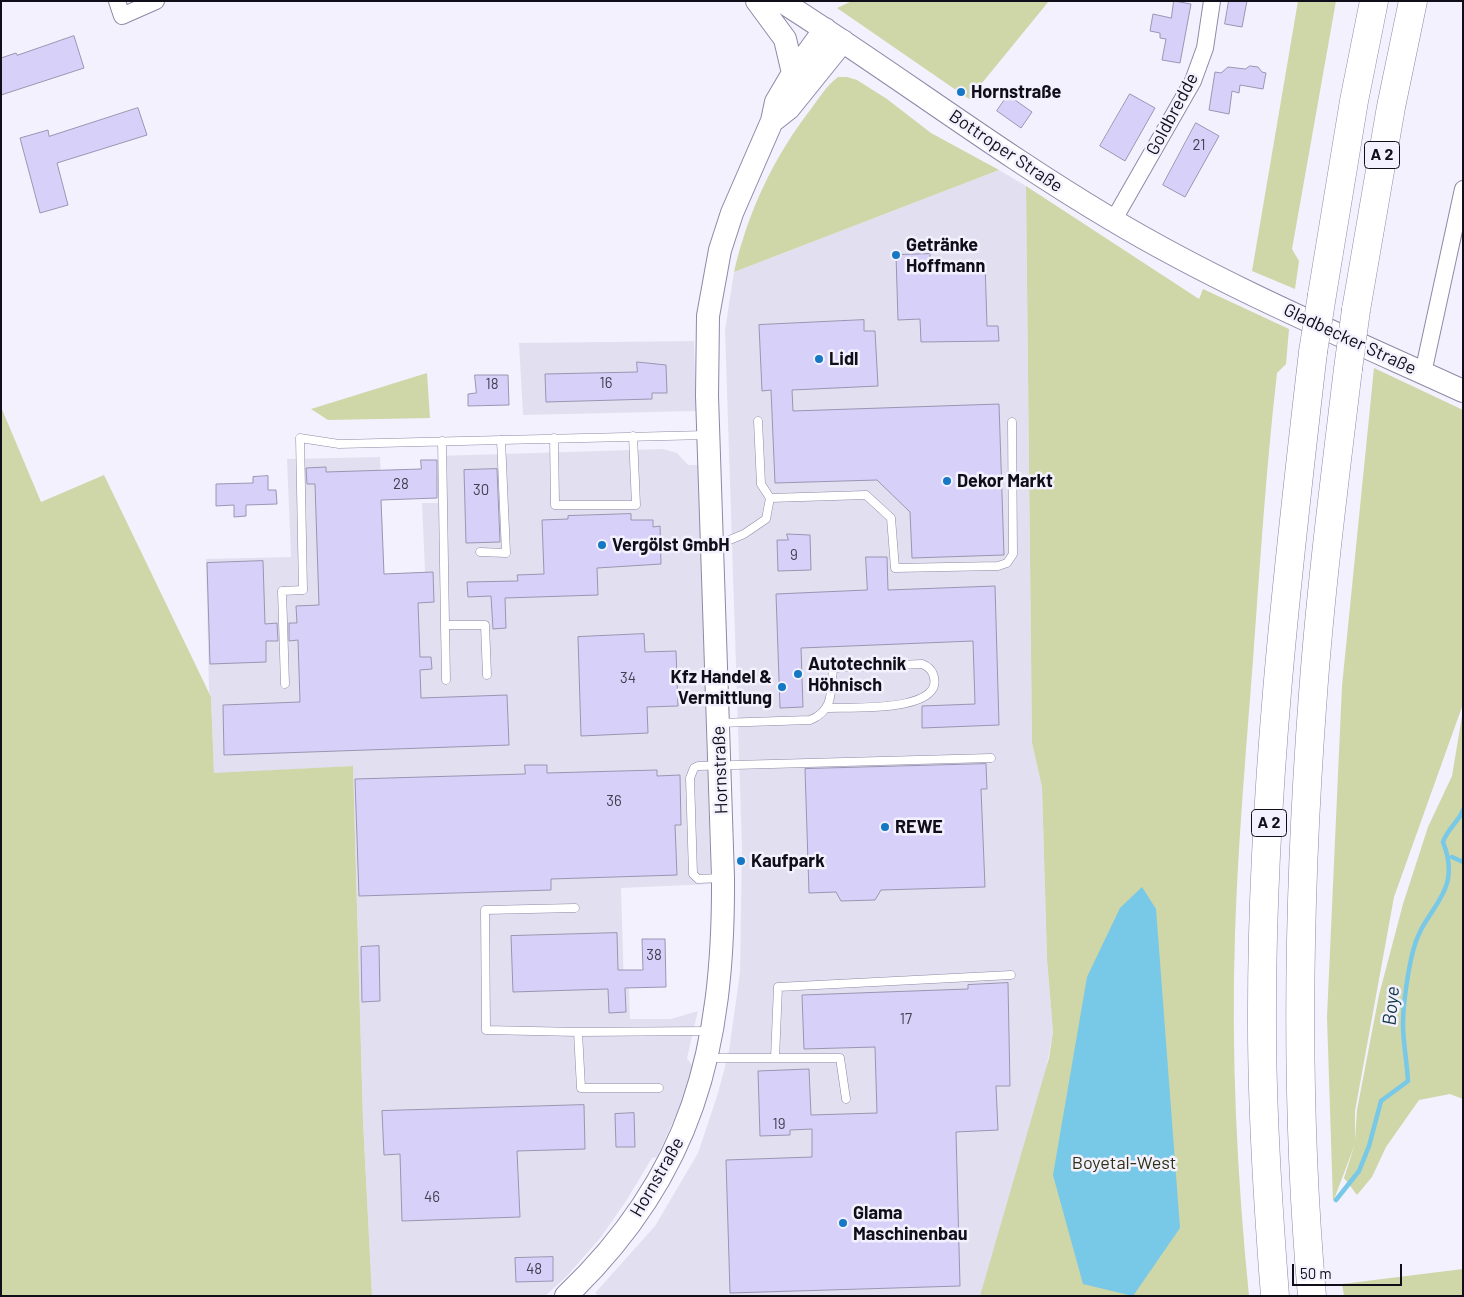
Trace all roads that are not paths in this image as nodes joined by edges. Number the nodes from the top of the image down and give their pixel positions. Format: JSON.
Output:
{"nodes":[{"id":1,"x":117,"y":1,"type":"edge"},
{"id":2,"x":156,"y":1,"type":"edge"},
{"id":3,"x":757,"y":1,"type":"edge"},
{"id":4,"x":781,"y":1,"type":"edge"},
{"id":5,"x":1212,"y":1,"type":"edge"},
{"id":6,"x":1374,"y":1,"type":"edge"},
{"id":7,"x":1413,"y":1,"type":"edge"},
{"id":8,"x":834,"y":35,"type":"junction"},
{"id":9,"x":793,"y":73,"type":"junction"},
{"id":10,"x":772,"y":121,"type":"junction"},
{"id":11,"x":1463,"y":189,"type":"edge"},
{"id":12,"x":1113,"y":220,"type":"junction"},
{"id":13,"x":1238,"y":286,"type":"joint"},
{"id":14,"x":1423,"y":373,"type":"junction"},
{"id":15,"x":1463,"y":391,"type":"edge"},
{"id":16,"x":758,"y":421,"type":"dead end"},
{"id":17,"x":1012,"y":422,"type":"dead end"},
{"id":18,"x":709,"y":435,"type":"junction"},
{"id":19,"x":634,"y":436,"type":"junction"},
{"id":20,"x":554,"y":438,"type":"junction"},
{"id":21,"x":501,"y":440,"type":"junction"},
{"id":22,"x":442,"y":441,"type":"junction"},
{"id":23,"x":770,"y":498,"type":"junction"},
{"id":24,"x":714,"y":547,"type":"junction"},
{"id":25,"x":480,"y":552,"type":"dead end"},
{"id":26,"x":445,"y":625,"type":"junction"},
{"id":27,"x":487,"y":675,"type":"dead end"},
{"id":28,"x":446,"y":680,"type":"dead end"},
{"id":29,"x":285,"y":684,"type":"dead end"},
{"id":30,"x":828,"y":708,"type":"junction"},
{"id":31,"x":719,"y":722,"type":"junction"},
{"id":32,"x":991,"y":758,"type":"dead end"},
{"id":33,"x":720,"y":765,"type":"junction"},
{"id":34,"x":723,"y":878,"type":"junction"},
{"id":35,"x":575,"y":908,"type":"dead end"},
{"id":36,"x":1012,"y":975,"type":"dead end"},
{"id":37,"x":713,"y":1031,"type":"junction"},
{"id":38,"x":578,"y":1032,"type":"junction"},
{"id":39,"x":707,"y":1058,"type":"junction"},
{"id":40,"x":775,"y":1058,"type":"junction"},
{"id":41,"x":659,"y":1088,"type":"dead end"},
{"id":42,"x":846,"y":1099,"type":"dead end"},
{"id":43,"x":570,"y":1295,"type":"edge"},
{"id":44,"x":1275,"y":1296,"type":"edge"},
{"id":45,"x":1312,"y":1296,"type":"edge"}],
"edges":[{"from":1,"to":2,"type":"street"},
{"from":3,"to":9,"type":"street"},
{"from":4,"to":8,"type":"street","name":"Bottroper Straße"},
{"from":5,"to":12,"type":"street","name":"Goldbredde"},
{"from":6,"to":44,"type":"highway","number":"A 2","bridge":true},
{"from":7,"to":45,"type":"highway","number":"A 2","bridge":true},
{"from":8,"to":9,"type":"street","name":"Hornstraße"},
{"from":8,"to":10,"type":"street","name":"Hornstraße"},
{"from":8,"to":12,"type":"street","name":"Bottroper Straße"},
{"from":9,"to":10,"type":"street","name":"Hornstraße"},
{"from":10,"to":18,"type":"street","name":"Hornstraße"},
{"from":11,"to":14,"type":"street"},
{"from":12,"to":13,"type":"street","name":"Bottroper Straße"},
{"from":13,"to":14,"type":"street","name":"Gladbecker Straße"},
{"from":14,"to":15,"type":"street","name":"Gladbecker Straße"},
{"from":16,"to":23,"type":"lane"},
{"from":17,"to":23,"type":"lane"},
{"from":18,"to":19,"type":"lane"},
{"from":18,"to":24,"type":"street","name":"Hornstraße"},
{"from":19,"to":20,"type":"lane"},
{"from":19,"to":20,"type":"lane"},
{"from":20,"to":21,"type":"lane"},
{"from":21,"to":22,"type":"lane"},
{"from":21,"to":25,"type":"lane"},
{"from":22,"to":26,"type":"lane"},
{"from":22,"to":29,"type":"lane"},
{"from":23,"to":24,"type":"lane"},
{"from":24,"to":31,"type":"street","name":"Hornstraße"},
{"from":26,"to":27,"type":"lane"},
{"from":26,"to":28,"type":"lane"},
{"from":30,"to":30,"type":"lane"},
{"from":30,"to":31,"type":"lane"},
{"from":31,"to":33,"type":"street","name":"Hornstraße"},
{"from":32,"to":33,"type":"lane"},
{"from":33,"to":34,"type":"street","name":"Hornstraße"},
{"from":33,"to":34,"type":"lane"},
{"from":34,"to":37,"type":"street","name":"Hornstraße"},
{"from":35,"to":38,"type":"lane"},
{"from":36,"to":40,"type":"lane"},
{"from":37,"to":38,"type":"lane"},
{"from":37,"to":39,"type":"street","name":"Hornstraße"},
{"from":38,"to":41,"type":"lane"},
{"from":39,"to":40,"type":"lane"},
{"from":39,"to":43,"type":"street","name":"Hornstraße"},
{"from":40,"to":42,"type":"lane"}]}
